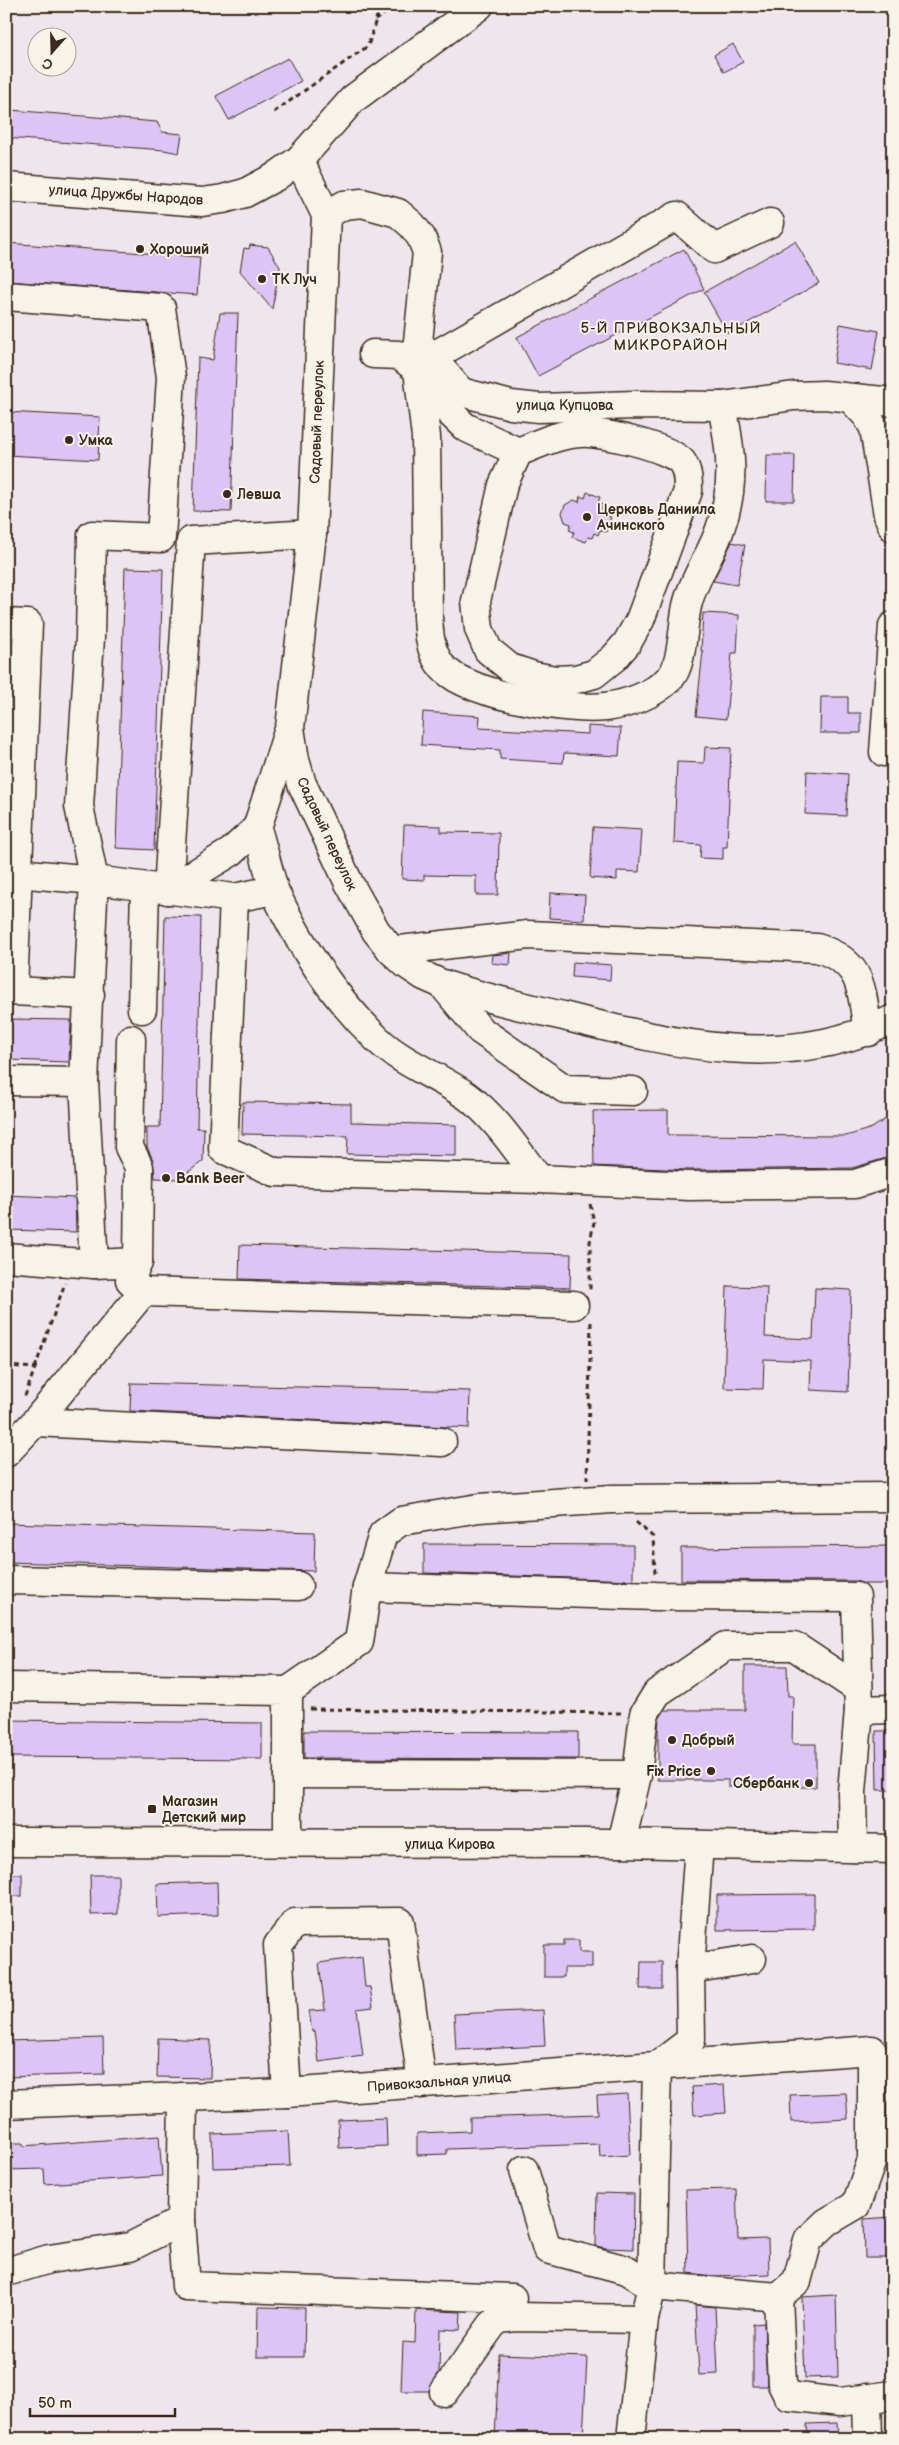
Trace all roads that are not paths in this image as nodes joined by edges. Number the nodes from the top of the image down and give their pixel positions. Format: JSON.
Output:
{"nodes":[{"id":1,"x":479,"y":6,"type":"edge"},
{"id":2,"x":299,"y":160,"type":"junction"},
{"id":3,"x":6,"y":187,"type":"edge"},
{"id":4,"x":326,"y":215,"type":"junction"},
{"id":5,"x":770,"y":223,"type":"dead end"},
{"id":6,"x":6,"y":296,"type":"edge"},
{"id":7,"x":373,"y":354,"type":"dead end"},
{"id":8,"x":423,"y":357,"type":"junction"},
{"id":9,"x":850,"y":399,"type":"junction"},
{"id":10,"x":893,"y":402,"type":"edge"},
{"id":11,"x":722,"y":406,"type":"junction"},
{"id":12,"x":518,"y":452,"type":"junction"},
{"id":13,"x":893,"y":527,"type":"edge"},
{"id":14,"x":312,"y":534,"type":"junction"},
{"id":15,"x":160,"y":538,"type":"junction"},
{"id":16,"x":190,"y":541,"type":"junction"},
{"id":17,"x":6,"y":623,"type":"edge"},
{"id":18,"x":893,"y":626,"type":"edge"},
{"id":19,"x":290,"y":728,"type":"junction"},
{"id":20,"x":884,"y":752,"type":"dead end"},
{"id":21,"x":257,"y":828,"type":"junction"},
{"id":22,"x":13,"y":872,"type":"edge"},
{"id":23,"x":94,"y":880,"type":"junction"},
{"id":24,"x":157,"y":888,"type":"junction"},
{"id":25,"x":274,"y":890,"type":"junction"},
{"id":26,"x":234,"y":898,"type":"junction"},
{"id":27,"x":392,"y":951,"type":"junction"},
{"id":28,"x":442,"y":984,"type":"junction"},
{"id":29,"x":10,"y":991,"type":"edge"},
{"id":30,"x":90,"y":995,"type":"junction"},
{"id":31,"x":142,"y":1009,"type":"dead end"},
{"id":32,"x":893,"y":1019,"type":"edge"},
{"id":33,"x":868,"y":1032,"type":"junction"},
{"id":34,"x":131,"y":1039,"type":"dead end"},
{"id":35,"x":6,"y":1081,"type":"edge"},
{"id":36,"x":84,"y":1082,"type":"junction"},
{"id":37,"x":634,"y":1091,"type":"dead end"},
{"id":38,"x":893,"y":1172,"type":"edge"},
{"id":39,"x":539,"y":1179,"type":"junction"},
{"id":40,"x":6,"y":1257,"type":"edge"},
{"id":41,"x":138,"y":1262,"type":"junction"},
{"id":42,"x":83,"y":1263,"type":"junction"},
{"id":43,"x":142,"y":1292,"type":"junction"},
{"id":44,"x":585,"y":1304,"type":"road end"},
{"id":45,"x":29,"y":1412,"type":"junction"},
{"id":46,"x":442,"y":1442,"type":"dead end"},
{"id":47,"x":6,"y":1453,"type":"edge"},
{"id":48,"x":893,"y":1497,"type":"edge"},
{"id":49,"x":6,"y":1580,"type":"edge"},
{"id":50,"x":298,"y":1586,"type":"dead end"},
{"id":51,"x":367,"y":1587,"type":"junction"},
{"id":52,"x":6,"y":1687,"type":"edge"},
{"id":53,"x":858,"y":1699,"type":"junction"},
{"id":54,"x":288,"y":1700,"type":"junction"},
{"id":55,"x":893,"y":1709,"type":"edge"},
{"id":56,"x":288,"y":1774,"type":"junction"},
{"id":57,"x":637,"y":1775,"type":"junction"},
{"id":58,"x":6,"y":1842,"type":"edge"},
{"id":59,"x":288,"y":1842,"type":"junction"},
{"id":60,"x":621,"y":1843,"type":"junction"},
{"id":61,"x":698,"y":1845,"type":"junction"},
{"id":62,"x":853,"y":1848,"type":"junction"},
{"id":63,"x":893,"y":1849,"type":"edge"},
{"id":64,"x":752,"y":1959,"type":"dead end"},
{"id":65,"x":690,"y":1968,"type":"junction"},
{"id":66,"x":657,"y":2066,"type":"junction"},
{"id":67,"x":422,"y":2084,"type":"junction"},
{"id":68,"x":287,"y":2093,"type":"junction"},
{"id":69,"x":183,"y":2097,"type":"junction"},
{"id":70,"x":6,"y":2104,"type":"edge"},
{"id":71,"x":524,"y":2170,"type":"dead end"},
{"id":72,"x":181,"y":2221,"type":"junction"},
{"id":73,"x":6,"y":2272,"type":"edge"},
{"id":74,"x":652,"y":2286,"type":"junction"},
{"id":75,"x":778,"y":2297,"type":"junction"},
{"id":76,"x":512,"y":2298,"type":"dead end"},
{"id":77,"x":644,"y":2319,"type":"junction"},
{"id":78,"x":444,"y":2392,"type":"dead end"},
{"id":79,"x":880,"y":2397,"type":"edge"},
{"id":80,"x":632,"y":2439,"type":"edge"},
{"id":81,"x":868,"y":2439,"type":"edge"}],
"edges":[{"from":1,"to":2,"type":"street","name":"улица Дружбы Народов"},
{"from":2,"to":3,"type":"street","name":"улица Дружбы Народов"},
{"from":2,"to":4,"type":"street","name":"Садовый переулок"},
{"from":4,"to":8,"type":"street"},
{"from":4,"to":14,"type":"street","name":"Садовый переулок"},
{"from":5,"to":8,"type":"street"},
{"from":6,"to":15,"type":"street"},
{"from":7,"to":8,"type":"street"},
{"from":8,"to":11,"type":"street","name":"улица Купцова"},
{"from":8,"to":11,"type":"street"},
{"from":8,"to":12,"type":"street"},
{"from":9,"to":10,"type":"street","name":"улица Купцова"},
{"from":9,"to":11,"type":"street","name":"улица Купцова"},
{"from":9,"to":13,"type":"street"},
{"from":12,"to":12,"type":"street"},
{"from":14,"to":16,"type":"street"},
{"from":14,"to":19,"type":"street","name":"Садовый переулок"},
{"from":15,"to":16,"type":"street"},
{"from":15,"to":23,"type":"street"},
{"from":16,"to":24,"type":"street"},
{"from":17,"to":22,"type":"street"},
{"from":18,"to":20,"type":"street"},
{"from":19,"to":21,"type":"street"},
{"from":19,"to":27,"type":"street","name":"Садовый переулок"},
{"from":21,"to":24,"type":"street"},
{"from":21,"to":25,"type":"street"},
{"from":22,"to":23,"type":"street"},
{"from":22,"to":29,"type":"street"},
{"from":23,"to":24,"type":"street"},
{"from":23,"to":30,"type":"street"},
{"from":24,"to":26,"type":"street"},
{"from":24,"to":31,"type":"street"},
{"from":25,"to":26,"type":"street"},
{"from":25,"to":39,"type":"street"},
{"from":26,"to":39,"type":"street"},
{"from":27,"to":28,"type":"street","name":"Садовый переулок"},
{"from":27,"to":33,"type":"street"},
{"from":28,"to":33,"type":"street","name":"Садовый переулок"},
{"from":28,"to":37,"type":"street"},
{"from":29,"to":30,"type":"street"},
{"from":30,"to":36,"type":"street"},
{"from":32,"to":33,"type":"street","name":"Садовый переулок"},
{"from":34,"to":41,"type":"street"},
{"from":35,"to":36,"type":"street"},
{"from":36,"to":42,"type":"street"},
{"from":38,"to":39,"type":"street"},
{"from":40,"to":42,"type":"street"},
{"from":41,"to":42,"type":"street"},
{"from":41,"to":43,"type":"street"},
{"from":43,"to":44,"type":"street"},
{"from":43,"to":45,"type":"street"},
{"from":45,"to":46,"type":"street"},
{"from":45,"to":47,"type":"street"},
{"from":48,"to":51,"type":"street"},
{"from":49,"to":50,"type":"street"},
{"from":51,"to":53,"type":"street"},
{"from":51,"to":54,"type":"street"},
{"from":52,"to":54,"type":"street"},
{"from":53,"to":55,"type":"street"},
{"from":53,"to":57,"type":"street"},
{"from":53,"to":62,"type":"street"},
{"from":54,"to":56,"type":"street"},
{"from":56,"to":57,"type":"street"},
{"from":56,"to":59,"type":"street"},
{"from":57,"to":60,"type":"street"},
{"from":58,"to":59,"type":"street","name":"улица Кирова"},
{"from":59,"to":60,"type":"street","name":"улица Кирова"},
{"from":60,"to":61,"type":"street","name":"улица Кирова"},
{"from":61,"to":62,"type":"street","name":"улица Кирова"},
{"from":61,"to":65,"type":"street"},
{"from":62,"to":63,"type":"street","name":"улица Кирова"},
{"from":64,"to":65,"type":"street"},
{"from":65,"to":66,"type":"street"},
{"from":66,"to":67,"type":"street","name":"Привокзальная улица"},
{"from":66,"to":74,"type":"street"},
{"from":66,"to":75,"type":"street","name":"Привокзальная улица"},
{"from":67,"to":68,"type":"street","name":"Привокзальная улица"},
{"from":67,"to":68,"type":"street"},
{"from":68,"to":69,"type":"street","name":"Привокзальная улица"},
{"from":69,"to":70,"type":"street","name":"Привокзальная улица"},
{"from":69,"to":72,"type":"street"},
{"from":71,"to":74,"type":"street"},
{"from":72,"to":73,"type":"street"},
{"from":72,"to":76,"type":"street"},
{"from":74,"to":75,"type":"street"},
{"from":74,"to":77,"type":"street"},
{"from":75,"to":79,"type":"street"},
{"from":77,"to":78,"type":"street"},
{"from":77,"to":80,"type":"street"},
{"from":79,"to":81,"type":"street"}]}
